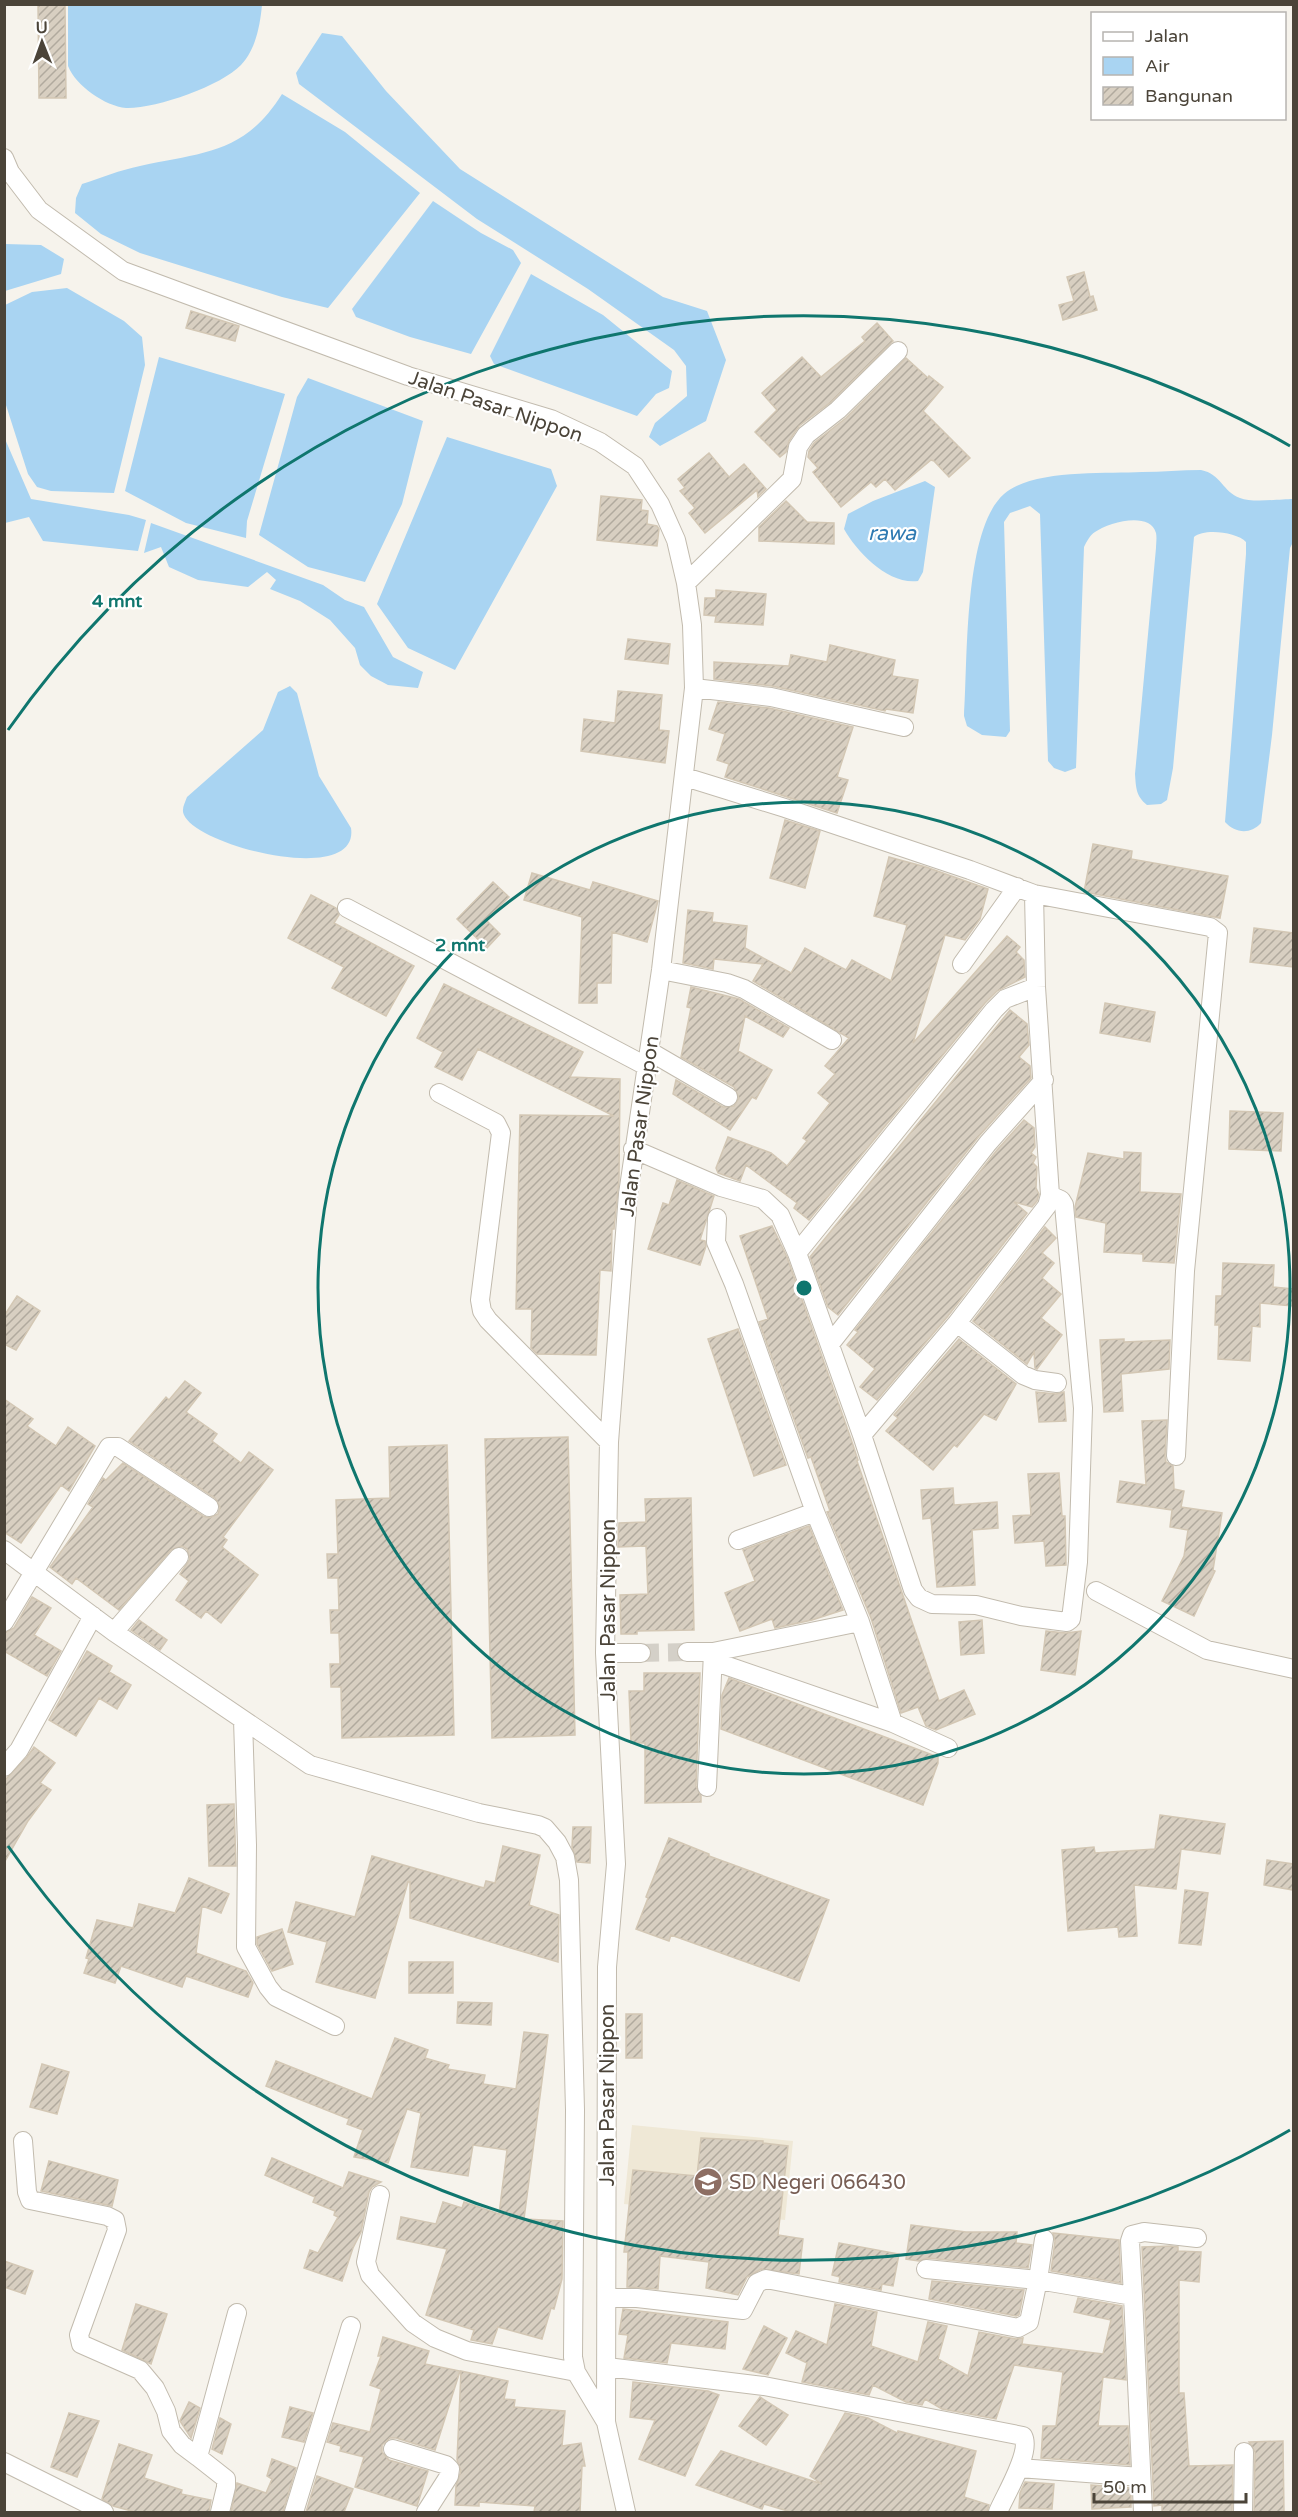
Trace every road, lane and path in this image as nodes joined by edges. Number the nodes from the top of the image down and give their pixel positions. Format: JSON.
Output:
{"nodes":[{"id":1,"x":4,"y":158,"type":"edge"},
{"id":2,"x":898,"y":351,"type":"dead end"},
{"id":3,"x":686,"y":583,"type":"junction"},
{"id":4,"x":694,"y":688,"type":"junction"},
{"id":5,"x":904,"y":727,"type":"dead end"},
{"id":6,"x":685,"y":777,"type":"junction"},
{"id":7,"x":1025,"y":891,"type":"junction"},
{"id":8,"x":347,"y":908,"type":"dead end"},
{"id":9,"x":962,"y":964,"type":"dead end"},
{"id":10,"x":662,"y":970,"type":"junction"},
{"id":11,"x":1036,"y":987,"type":"junction"},
{"id":12,"x":832,"y":1040,"type":"dead end"},
{"id":13,"x":647,"y":1058,"type":"junction"},
{"id":14,"x":1044,"y":1080,"type":"junction"},
{"id":15,"x":439,"y":1093,"type":"dead end"},
{"id":16,"x":728,"y":1096,"type":"dead end"},
{"id":17,"x":633,"y":1149,"type":"junction"},
{"id":18,"x":1050,"y":1195,"type":"junction"},
{"id":19,"x":717,"y":1218,"type":"dead end"},
{"id":20,"x":797,"y":1253,"type":"junction"},
{"id":21,"x":957,"y":1323,"type":"junction"},
{"id":22,"x":830,"y":1344,"type":"junction"},
{"id":23,"x":1057,"y":1383,"type":"dead end"},
{"id":24,"x":862,"y":1435,"type":"junction"},
{"id":25,"x":609,"y":1442,"type":"junction"},
{"id":26,"x":1176,"y":1456,"type":"dead end"},
{"id":27,"x":209,"y":1507,"type":"dead end"},
{"id":28,"x":815,"y":1512,"type":"junction"},
{"id":29,"x":738,"y":1540,"type":"dead end"},
{"id":30,"x":4,"y":1550,"type":"edge"},
{"id":31,"x":179,"y":1557,"type":"dead end"},
{"id":32,"x":34,"y":1574,"type":"junction"},
{"id":33,"x":1096,"y":1591,"type":"dead end"},
{"id":34,"x":93,"y":1616,"type":"junction"},
{"id":35,"x":4,"y":1622,"type":"edge"},
{"id":36,"x":860,"y":1622,"type":"junction"},
{"id":37,"x":114,"y":1632,"type":"junction"},
{"id":38,"x":687,"y":1652,"type":"tunnel mouth"},
{"id":39,"x":605,"y":1653,"type":"junction"},
{"id":40,"x":641,"y":1653,"type":"tunnel mouth"},
{"id":41,"x":713,"y":1657,"type":"junction"},
{"id":42,"x":1293,"y":1669,"type":"edge"},
{"id":43,"x":243,"y":1720,"type":"junction"},
{"id":44,"x":893,"y":1724,"type":"junction"},
{"id":45,"x":948,"y":1748,"type":"dead end"},
{"id":46,"x":4,"y":1767,"type":"edge"},
{"id":47,"x":707,"y":1787,"type":"dead end"},
{"id":48,"x":335,"y":2026,"type":"dead end"},
{"id":49,"x":23,"y":2141,"type":"dead end"},
{"id":50,"x":380,"y":2195,"type":"dead end"},
{"id":51,"x":1197,"y":2238,"type":"dead end"},
{"id":52,"x":1044,"y":2239,"type":"dead end"},
{"id":53,"x":926,"y":2269,"type":"dead end"},
{"id":54,"x":1038,"y":2280,"type":"junction"},
{"id":55,"x":1133,"y":2296,"type":"junction"},
{"id":56,"x":607,"y":2298,"type":"junction"},
{"id":57,"x":237,"y":2313,"type":"dead end"},
{"id":58,"x":351,"y":2326,"type":"dead end"},
{"id":59,"x":607,"y":2367,"type":"junction"},
{"id":60,"x":576,"y":2372,"type":"junction"},
{"id":61,"x":606,"y":2422,"type":"junction"},
{"id":62,"x":393,"y":2449,"type":"dead end"},
{"id":63,"x":1244,"y":2452,"type":"dead end"},
{"id":64,"x":198,"y":2457,"type":"junction"},
{"id":65,"x":4,"y":2462,"type":"edge"},
{"id":66,"x":1019,"y":2468,"type":"junction"},
{"id":67,"x":1141,"y":2477,"type":"junction"},
{"id":68,"x":104,"y":2512,"type":"edge"},
{"id":69,"x":220,"y":2512,"type":"edge"},
{"id":70,"x":294,"y":2512,"type":"edge"},
{"id":71,"x":426,"y":2512,"type":"edge"},
{"id":72,"x":626,"y":2512,"type":"edge"},
{"id":73,"x":998,"y":2512,"type":"edge"},
{"id":74,"x":1143,"y":2512,"type":"edge"},
{"id":75,"x":1243,"y":2512,"type":"edge"}],
"edges":[{"from":1,"to":3,"type":"street","name":"Jalan Pasar Nippon"},
{"from":2,"to":3,"type":"street"},
{"from":3,"to":4,"type":"street","name":"Jalan Pasar Nippon"},
{"from":4,"to":5,"type":"street"},
{"from":4,"to":6,"type":"street","name":"Jalan Pasar Nippon"},
{"from":6,"to":7,"type":"street"},
{"from":6,"to":10,"type":"street","name":"Jalan Pasar Nippon"},
{"from":7,"to":9,"type":"street"},
{"from":7,"to":11,"type":"street"},
{"from":7,"to":26,"type":"street"},
{"from":8,"to":13,"type":"street"},
{"from":10,"to":12,"type":"street"},
{"from":10,"to":13,"type":"street","name":"Jalan Pasar Nippon"},
{"from":11,"to":14,"type":"street"},
{"from":11,"to":20,"type":"street"},
{"from":13,"to":16,"type":"street"},
{"from":13,"to":17,"type":"street","name":"Jalan Pasar Nippon"},
{"from":14,"to":18,"type":"street"},
{"from":14,"to":22,"type":"street"},
{"from":15,"to":25,"type":"street"},
{"from":17,"to":20,"type":"street"},
{"from":17,"to":25,"type":"street","name":"Jalan Pasar Nippon"},
{"from":18,"to":21,"type":"street"},
{"from":18,"to":24,"type":"street"},
{"from":19,"to":28,"type":"street"},
{"from":20,"to":22,"type":"street"},
{"from":21,"to":23,"type":"street"},
{"from":21,"to":24,"type":"street"},
{"from":22,"to":24,"type":"street"},
{"from":25,"to":39,"type":"street","name":"Jalan Pasar Nippon"},
{"from":27,"to":32,"type":"street"},
{"from":28,"to":29,"type":"street"},
{"from":28,"to":36,"type":"street"},
{"from":30,"to":32,"type":"street"},
{"from":31,"to":37,"type":"street"},
{"from":32,"to":34,"type":"street"},
{"from":32,"to":35,"type":"street"},
{"from":33,"to":42,"type":"street"},
{"from":34,"to":37,"type":"street"},
{"from":34,"to":46,"type":"street"},
{"from":36,"to":41,"type":"street"},
{"from":36,"to":44,"type":"street"},
{"from":37,"to":43,"type":"street"},
{"from":38,"to":41,"type":"street"},
{"from":39,"to":40,"type":"street"},
{"from":39,"to":56,"type":"street","name":"Jalan Pasar Nippon"},
{"from":41,"to":44,"type":"street"},
{"from":41,"to":47,"type":"street"},
{"from":43,"to":48,"type":"street"},
{"from":43,"to":60,"type":"street"},
{"from":44,"to":45,"type":"street"},
{"from":49,"to":64,"type":"street"},
{"from":50,"to":60,"type":"street"},
{"from":51,"to":55,"type":"street"},
{"from":52,"to":54,"type":"street"},
{"from":53,"to":54,"type":"street"},
{"from":54,"to":55,"type":"street"},
{"from":54,"to":56,"type":"street"},
{"from":55,"to":67,"type":"street"},
{"from":56,"to":59,"type":"street","name":"Jalan Pasar Nippon"},
{"from":57,"to":64,"type":"street"},
{"from":58,"to":70,"type":"street"},
{"from":59,"to":61,"type":"street","name":"Jalan Pasar Nippon"},
{"from":59,"to":66,"type":"street"},
{"from":60,"to":61,"type":"street"},
{"from":61,"to":72,"type":"street","name":"Jalan Pasar Nippon"},
{"from":62,"to":71,"type":"street"},
{"from":63,"to":75,"type":"street"},
{"from":64,"to":69,"type":"street"},
{"from":65,"to":68,"type":"street"},
{"from":66,"to":67,"type":"street"},
{"from":66,"to":73,"type":"street"},
{"from":67,"to":74,"type":"street"}]}
